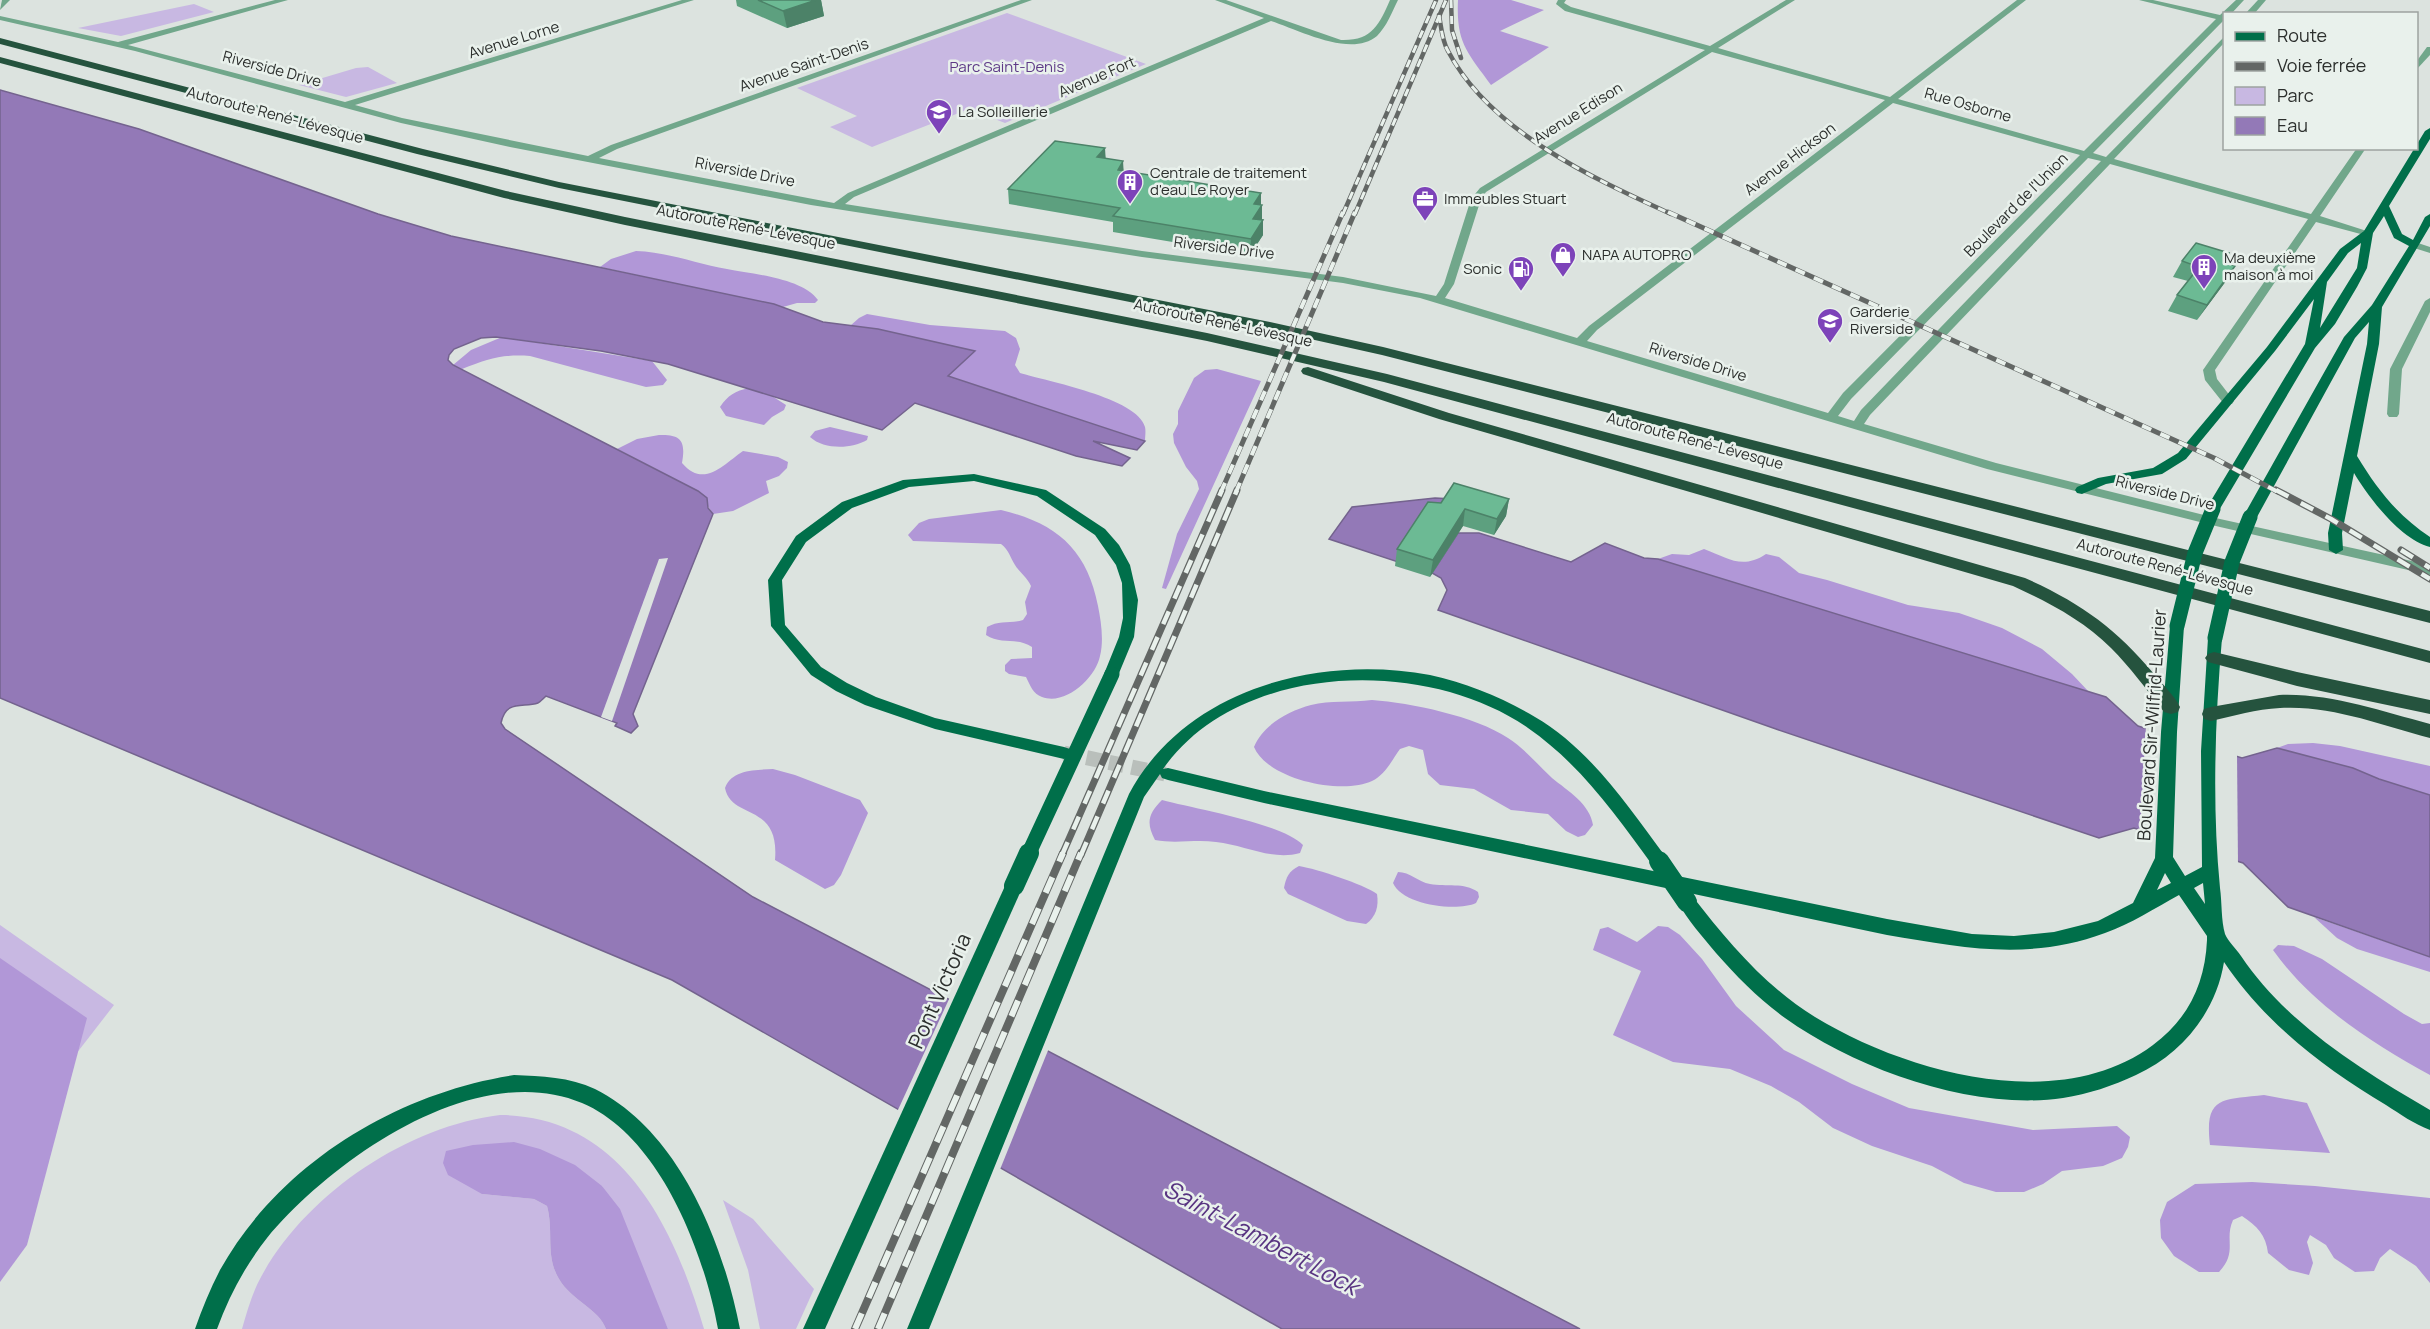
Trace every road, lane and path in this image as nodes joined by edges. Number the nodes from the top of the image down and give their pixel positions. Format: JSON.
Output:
{"nodes":[{"id":1,"x":6,"y":0,"type":"edge"},
{"id":2,"x":284,"y":0,"type":"edge"},
{"id":3,"x":690,"y":0,"type":"edge"},
{"id":4,"x":1028,"y":0,"type":"edge"},
{"id":5,"x":1219,"y":0,"type":"edge"},
{"id":6,"x":1394,"y":0,"type":"edge"},
{"id":7,"x":1791,"y":0,"type":"edge"},
{"id":8,"x":2022,"y":0,"type":"edge"},
{"id":9,"x":2143,"y":0,"type":"edge"},
{"id":10,"x":2240,"y":0,"type":"edge"},
{"id":11,"x":2262,"y":0,"type":"edge"},
{"id":12,"x":1561,"y":2,"type":"edge"},
{"id":13,"x":0,"y":8,"type":"edge"},
{"id":14,"x":2228,"y":12,"type":"edge"},
{"id":15,"x":2251,"y":12,"type":"edge"},
{"id":16,"x":2223,"y":16,"type":"edge"},
{"id":17,"x":2223,"y":17,"type":"edge"},
{"id":18,"x":0,"y":18,"type":"edge"},
{"id":19,"x":1271,"y":18,"type":"junction"},
{"id":20,"x":2223,"y":40,"type":"edge"},
{"id":21,"x":0,"y":41,"type":"edge"},
{"id":22,"x":117,"y":45,"type":"junction"},
{"id":23,"x":1710,"y":49,"type":"junction"},
{"id":24,"x":2430,"y":49,"type":"edge"},
{"id":25,"x":0,"y":60,"type":"edge"},
{"id":26,"x":2421,"y":64,"type":"edge"},
{"id":27,"x":1892,"y":100,"type":"junction"},
{"id":28,"x":345,"y":105,"type":"junction"},
{"id":29,"x":2430,"y":131,"type":"edge"},
{"id":30,"x":2361,"y":150,"type":"edge"},
{"id":31,"x":2088,"y":154,"type":"junction"},
{"id":32,"x":590,"y":159,"type":"junction"},
{"id":33,"x":2107,"y":159,"type":"junction"},
{"id":34,"x":836,"y":206,"type":"junction"},
{"id":35,"x":2384,"y":206,"type":"junction"},
{"id":36,"x":2430,"y":217,"type":"edge"},
{"id":37,"x":2315,"y":218,"type":"junction"},
{"id":38,"x":2368,"y":233,"type":"junction"},
{"id":39,"x":2415,"y":245,"type":"junction"},
{"id":40,"x":2430,"y":250,"type":"edge"},
{"id":41,"x":2323,"y":280,"type":"junction"},
{"id":42,"x":1438,"y":299,"type":"junction"},
{"id":43,"x":2430,"y":301,"type":"edge"},
{"id":44,"x":2376,"y":307,"type":"junction"},
{"id":45,"x":1207,"y":337,"type":"junction"},
{"id":46,"x":1578,"y":343,"type":"junction"},
{"id":47,"x":2310,"y":346,"type":"junction"},
{"id":48,"x":2228,"y":401,"type":"junction"},
{"id":49,"x":2393,"y":414,"type":"dead end"},
{"id":50,"x":1830,"y":418,"type":"junction"},
{"id":51,"x":1856,"y":427,"type":"junction"},
{"id":52,"x":2352,"y":458,"type":"junction"},
{"id":53,"x":2082,"y":490,"type":"junction"},
{"id":54,"x":2430,"y":543,"type":"edge"},
{"id":55,"x":2336,"y":549,"type":"junction"},
{"id":56,"x":2430,"y":570,"type":"edge"},
{"id":57,"x":2430,"y":617,"type":"edge"},
{"id":58,"x":2430,"y":657,"type":"edge"},
{"id":59,"x":2214,"y":658,"type":"junction"},
{"id":60,"x":2171,"y":707,"type":"junction"},
{"id":61,"x":2430,"y":707,"type":"edge"},
{"id":62,"x":2211,"y":714,"type":"junction"},
{"id":63,"x":2430,"y":731,"type":"edge"},
{"id":64,"x":1064,"y":753,"type":"tunnel mouth"},
{"id":65,"x":1168,"y":774,"type":"tunnel mouth"},
{"id":66,"x":2164,"y":850,"type":"junction"},
{"id":67,"x":2210,"y":864,"type":"junction"},
{"id":68,"x":2182,"y":885,"type":"junction"},
{"id":69,"x":2140,"y":906,"type":"junction"},
{"id":70,"x":2217,"y":940,"type":"junction"},
{"id":71,"x":2430,"y":1121,"type":"edge"},
{"id":72,"x":206,"y":1329,"type":"edge"},
{"id":73,"x":729,"y":1329,"type":"edge"},
{"id":74,"x":814,"y":1329,"type":"edge"},
{"id":75,"x":918,"y":1329,"type":"edge"}],
"edges":[{"from":1,"to":13,"type":"street"},
{"from":2,"to":22,"type":"street"},
{"from":3,"to":28,"type":"street","name":"Avenue Lorne"},
{"from":4,"to":32,"type":"street","name":"Avenue Saint-Denis"},
{"from":5,"to":19,"type":"street"},
{"from":6,"to":19,"type":"street"},
{"from":7,"to":23,"type":"street","name":"Avenue Edison"},
{"from":8,"to":27,"type":"street","name":"Avenue Hickson"},
{"from":9,"to":16,"type":"street"},
{"from":10,"to":14,"type":"street","name":"Boulevard de l'Union"},
{"from":11,"to":15,"type":"street"},
{"from":12,"to":23,"type":"street","name":"Rue Osborne"},
{"from":17,"to":31,"type":"street","name":"Boulevard de l'Union"},
{"from":18,"to":22,"type":"street","name":"Riverside Drive"},
{"from":19,"to":34,"type":"street","name":"Avenue Fort"},
{"from":20,"to":33,"type":"street","name":"Boulevard de l'Union"},
{"from":21,"to":57,"type":"highway","name":"Autoroute René-Lévesque"},
{"from":22,"to":28,"type":"street","name":"Riverside Drive"},
{"from":23,"to":27,"type":"street","name":"Rue Osborne"},
{"from":23,"to":42,"type":"street","name":"Avenue Edison"},
{"from":24,"to":26,"type":"street"},
{"from":25,"to":45,"type":"highway","name":"Autoroute René-Lévesque"},
{"from":27,"to":31,"type":"street","name":"Rue Osborne"},
{"from":27,"to":46,"type":"street","name":"Avenue Hickson"},
{"from":28,"to":32,"type":"street","name":"Riverside Drive"},
{"from":29,"to":35,"type":"main road","name":"Boulevard Sir-Wilfrid-Laurier"},
{"from":30,"to":37,"type":"street"},
{"from":31,"to":33,"type":"street","name":"Rue Osborne"},
{"from":31,"to":50,"type":"street","name":"Boulevard de l'Union"},
{"from":32,"to":34,"type":"street","name":"Riverside Drive"},
{"from":33,"to":37,"type":"street","name":"Rue Osborne"},
{"from":33,"to":51,"type":"street","name":"Boulevard de l'Union"},
{"from":34,"to":42,"type":"street","name":"Riverside Drive"},
{"from":35,"to":38,"type":"main road","name":"Boulevard Sir-Wilfrid-Laurier"},
{"from":35,"to":39,"type":"main road"},
{"from":36,"to":39,"type":"main road"},
{"from":37,"to":38,"type":"street","name":"Rue Osborne"},
{"from":37,"to":48,"type":"street"},
{"from":38,"to":41,"type":"main road"},
{"from":38,"to":47,"type":"main road","name":"Boulevard Sir-Wilfrid-Laurier"},
{"from":39,"to":40,"type":"street"},
{"from":39,"to":44,"type":"main road"},
{"from":41,"to":47,"type":"main road"},
{"from":41,"to":48,"type":"main road"},
{"from":42,"to":46,"type":"street","name":"Riverside Drive"},
{"from":43,"to":49,"type":"street"},
{"from":44,"to":52,"type":"main road"},
{"from":44,"to":59,"type":"main road","bridge":true},
{"from":45,"to":58,"type":"highway","name":"Autoroute René-Lévesque"},
{"from":45,"to":60,"type":"highway"},
{"from":46,"to":50,"type":"street","name":"Riverside Drive"},
{"from":47,"to":60,"type":"main road","name":"Boulevard Sir-Wilfrid-Laurier","bridge":true},
{"from":48,"to":53,"type":"main road"},
{"from":50,"to":51,"type":"street","name":"Riverside Drive"},
{"from":51,"to":53,"type":"street","name":"Riverside Drive"},
{"from":52,"to":54,"type":"main road"},
{"from":52,"to":55,"type":"main road"},
{"from":53,"to":55,"type":"street","name":"Riverside Drive"},
{"from":55,"to":56,"type":"street","name":"Riverside Drive"},
{"from":59,"to":61,"type":"highway"},
{"from":59,"to":62,"type":"main road"},
{"from":60,"to":66,"type":"main road","name":"Boulevard Sir-Wilfrid-Laurier"},
{"from":62,"to":63,"type":"highway"},
{"from":62,"to":67,"type":"main road"},
{"from":64,"to":74,"type":"main road","name":"Pont Victoria","bridge":true},
{"from":65,"to":69,"type":"main road"},
{"from":66,"to":68,"type":"main road","name":"Boulevard Sir-Wilfrid-Laurier"},
{"from":66,"to":69,"type":"main road"},
{"from":67,"to":68,"type":"main road"},
{"from":67,"to":70,"type":"main road"},
{"from":68,"to":69,"type":"main road"},
{"from":68,"to":70,"type":"main road","name":"Boulevard Sir-Wilfrid-Laurier"},
{"from":70,"to":71,"type":"main road","name":"Boulevard Sir-Wilfrid-Laurier"},
{"from":70,"to":75,"type":"main road","bridge":true},
{"from":72,"to":73,"type":"main road"}]}
